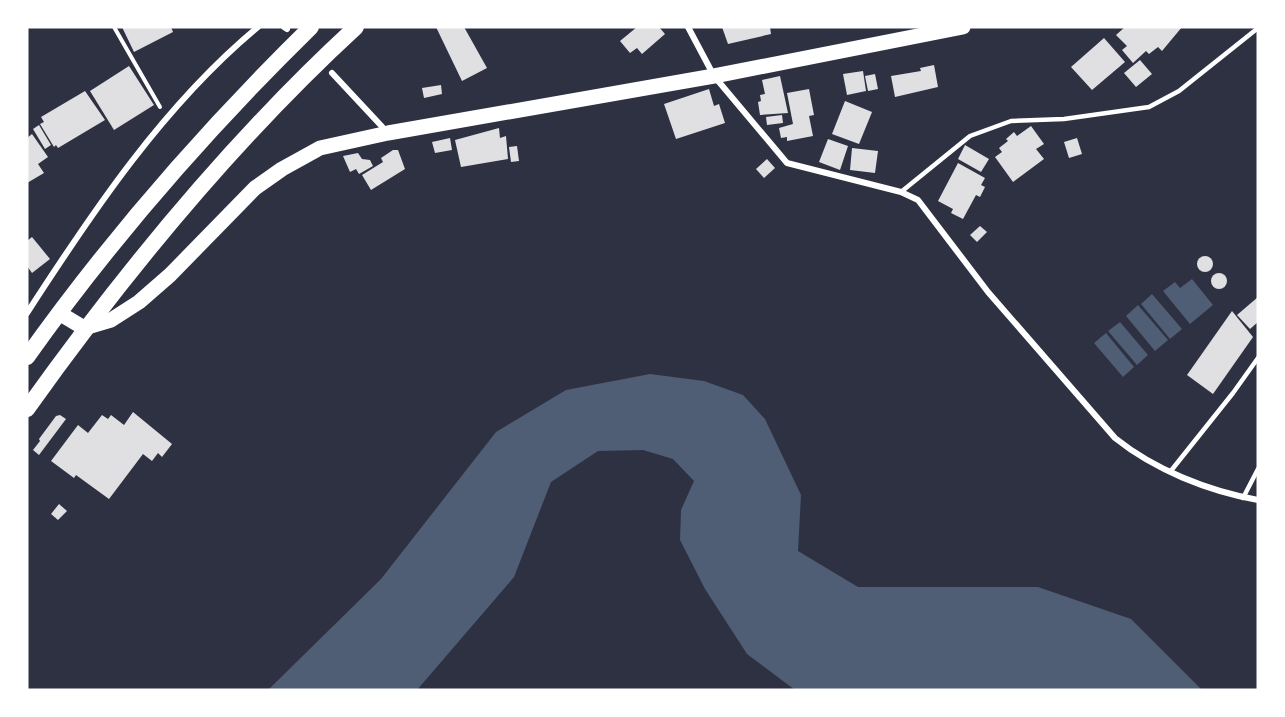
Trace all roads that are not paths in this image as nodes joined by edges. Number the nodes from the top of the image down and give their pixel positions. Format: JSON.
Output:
{"nodes":[{"id":1,"x":258,"y":27,"type":"edge"},
{"id":2,"x":311,"y":27,"type":"edge"},
{"id":3,"x":356,"y":27,"type":"edge"},
{"id":4,"x":688,"y":27,"type":"edge"},
{"id":5,"x":963,"y":27,"type":"edge"},
{"id":6,"x":1258,"y":28,"type":"edge"},
{"id":7,"x":332,"y":73,"type":"dead end"},
{"id":8,"x":714,"y":75,"type":"junction"},
{"id":9,"x":388,"y":133,"type":"junction"},
{"id":10,"x":901,"y":192,"type":"junction"},
{"id":11,"x":59,"y":312,"type":"junction"},
{"id":12,"x":27,"y":313,"type":"edge"},
{"id":13,"x":84,"y":328,"type":"junction"},
{"id":14,"x":27,"y":357,"type":"edge"},
{"id":15,"x":1258,"y":358,"type":"edge"},
{"id":16,"x":27,"y":409,"type":"edge"},
{"id":17,"x":1258,"y":469,"type":"edge"},
{"id":18,"x":1170,"y":472,"type":"junction"},
{"id":19,"x":1243,"y":498,"type":"junction"},
{"id":20,"x":1258,"y":501,"type":"edge"}],
"edges":[{"from":1,"to":12,"type":"street"},
{"from":2,"to":11,"type":"highway"},
{"from":3,"to":13,"type":"highway"},
{"from":4,"to":8,"type":"street"},
{"from":5,"to":8,"type":"main road"},
{"from":6,"to":10,"type":"lane"},
{"from":7,"to":9,"type":"street"},
{"from":8,"to":9,"type":"main road"},
{"from":8,"to":10,"type":"street"},
{"from":9,"to":13,"type":"main road"},
{"from":10,"to":18,"type":"street"},
{"from":11,"to":13,"type":"main road"},
{"from":11,"to":14,"type":"highway"},
{"from":13,"to":16,"type":"highway"},
{"from":15,"to":18,"type":"lane"},
{"from":17,"to":19,"type":"lane"},
{"from":18,"to":19,"type":"street"},
{"from":19,"to":20,"type":"street"}]}
